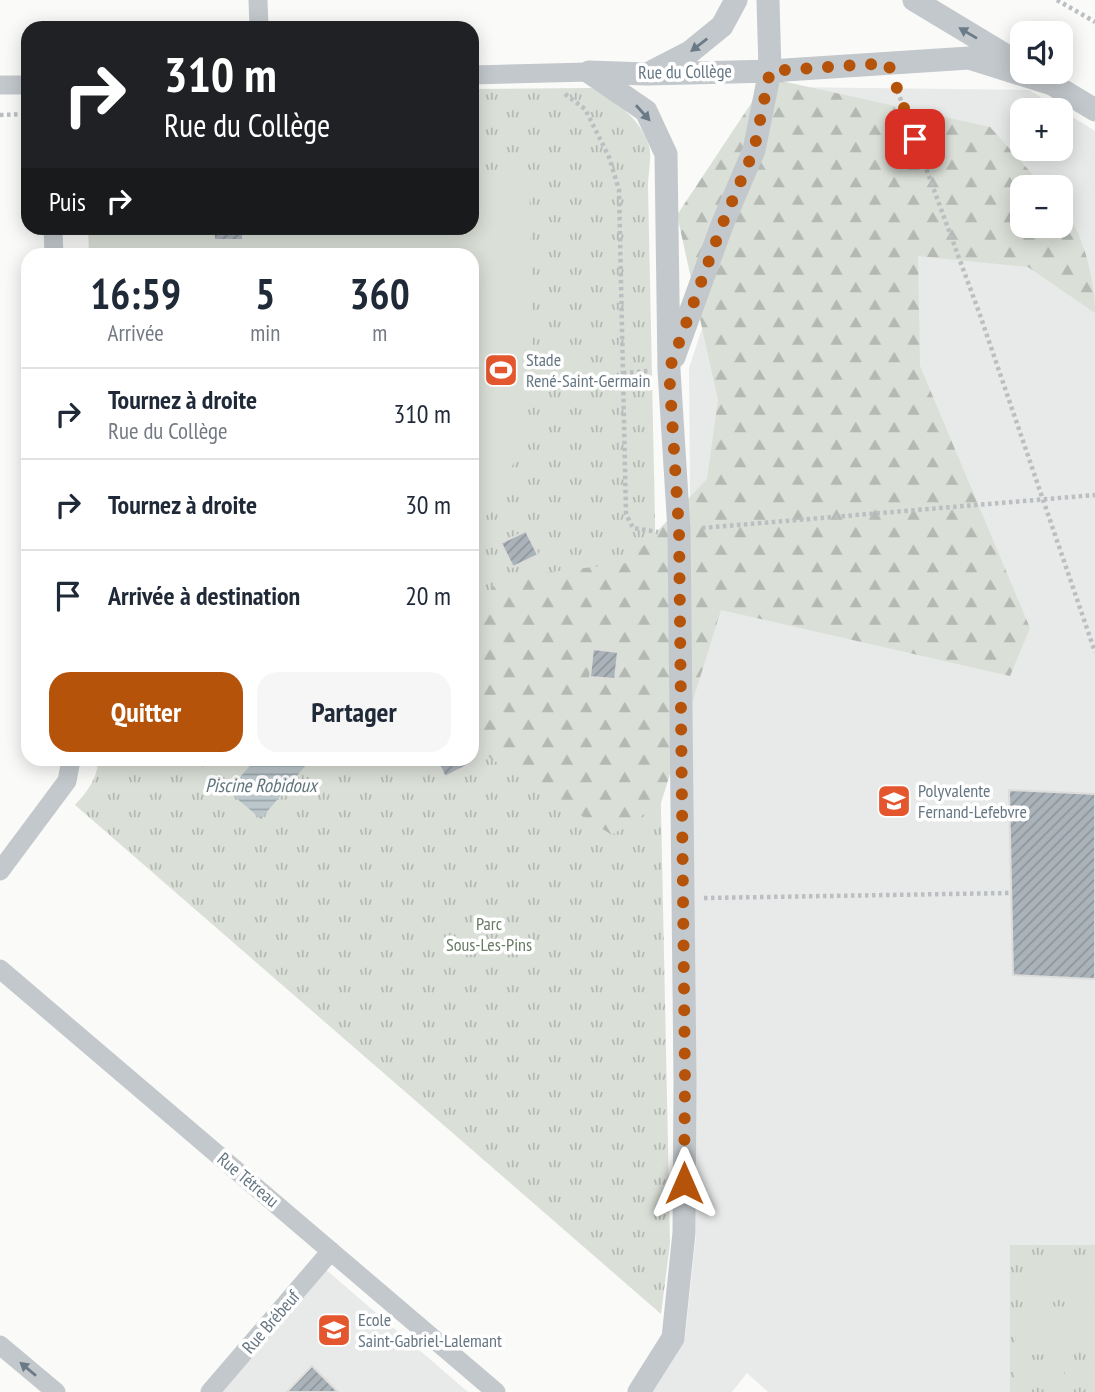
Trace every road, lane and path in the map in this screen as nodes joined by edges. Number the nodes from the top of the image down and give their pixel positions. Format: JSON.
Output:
{"nodes":[{"id":1,"x":258,"y":0,"type":"edge"},
{"id":2,"x":736,"y":0,"type":"edge"},
{"id":3,"x":768,"y":0,"type":"edge"},
{"id":4,"x":914,"y":0,"type":"edge"},
{"id":5,"x":1057,"y":0,"type":"edge"},
{"id":6,"x":259,"y":21,"type":"edge"},
{"id":7,"x":1095,"y":22,"type":"edge"},
{"id":8,"x":1010,"y":58,"type":"edge"},
{"id":9,"x":888,"y":63,"type":"junction"},
{"id":10,"x":1010,"y":69,"type":"edge"},
{"id":11,"x":770,"y":71,"type":"junction"},
{"id":12,"x":589,"y":72,"type":"junction"},
{"id":13,"x":647,"y":74,"type":"junction"},
{"id":14,"x":479,"y":75,"type":"edge"},
{"id":15,"x":1052,"y":84,"type":"edge"},
{"id":16,"x":0,"y":85,"type":"edge"},
{"id":17,"x":21,"y":85,"type":"edge"},
{"id":18,"x":553,"y":95,"type":"dead end"},
{"id":19,"x":1095,"y":110,"type":"edge"},
{"id":20,"x":21,"y":114,"type":"edge"},
{"id":21,"x":0,"y":115,"type":"edge"},
{"id":22,"x":669,"y":370,"type":"junction"},
{"id":23,"x":1095,"y":495,"type":"edge"},
{"id":24,"x":1042,"y":499,"type":"junction"},
{"id":25,"x":679,"y":530,"type":"junction"},
{"id":26,"x":1095,"y":652,"type":"edge"},
{"id":27,"x":70,"y":766,"type":"edge"},
{"id":28,"x":0,"y":871,"type":"edge"},
{"id":29,"x":1011,"y":893,"type":"dead end"},
{"id":30,"x":682,"y":898,"type":"junction"},
{"id":31,"x":0,"y":969,"type":"edge"},
{"id":32,"x":331,"y":1251,"type":"junction"},
{"id":33,"x":0,"y":1345,"type":"edge"},
{"id":34,"x":56,"y":1392,"type":"edge"},
{"id":35,"x":210,"y":1392,"type":"edge"},
{"id":36,"x":496,"y":1392,"type":"edge"},
{"id":37,"x":639,"y":1392,"type":"edge"}],
"edges":[{"from":1,"to":6,"type":"street"},
{"from":2,"to":13,"type":"street","one_way":true},
{"from":3,"to":11,"type":"street"},
{"from":8,"to":4,"type":"street","one_way":true},
{"from":5,"to":7,"type":"path"},
{"from":9,"to":10,"type":"street","name":"Rue du Collège"},
{"from":9,"to":11,"type":"street","name":"Rue du Collège"},
{"from":9,"to":24,"type":"path"},
{"from":11,"to":13,"type":"street","name":"Rue du Collège"},
{"from":11,"to":22,"type":"street"},
{"from":12,"to":13,"type":"street","name":"Rue du Collège"},
{"from":12,"to":14,"type":"street","name":"Rue du Collège"},
{"from":12,"to":22,"type":"street","one_way":true},
{"from":15,"to":19,"type":"street","name":"Rue du Collège"},
{"from":16,"to":17,"type":"street"},
{"from":18,"to":25,"type":"path"},
{"from":20,"to":21,"type":"path"},
{"from":22,"to":25,"type":"street"},
{"from":23,"to":24,"type":"path"},
{"from":24,"to":25,"type":"path"},
{"from":24,"to":26,"type":"path"},
{"from":25,"to":30,"type":"street"},
{"from":27,"to":28,"type":"street"},
{"from":29,"to":30,"type":"path"},
{"from":30,"to":37,"type":"street"},
{"from":31,"to":32,"type":"street","name":"Rue Tétreau"},
{"from":32,"to":35,"type":"street","name":"Rue Brébeuf"},
{"from":32,"to":36,"type":"street","name":"Rue Tétreau"},
{"from":34,"to":33,"type":"street","one_way":true}]}
